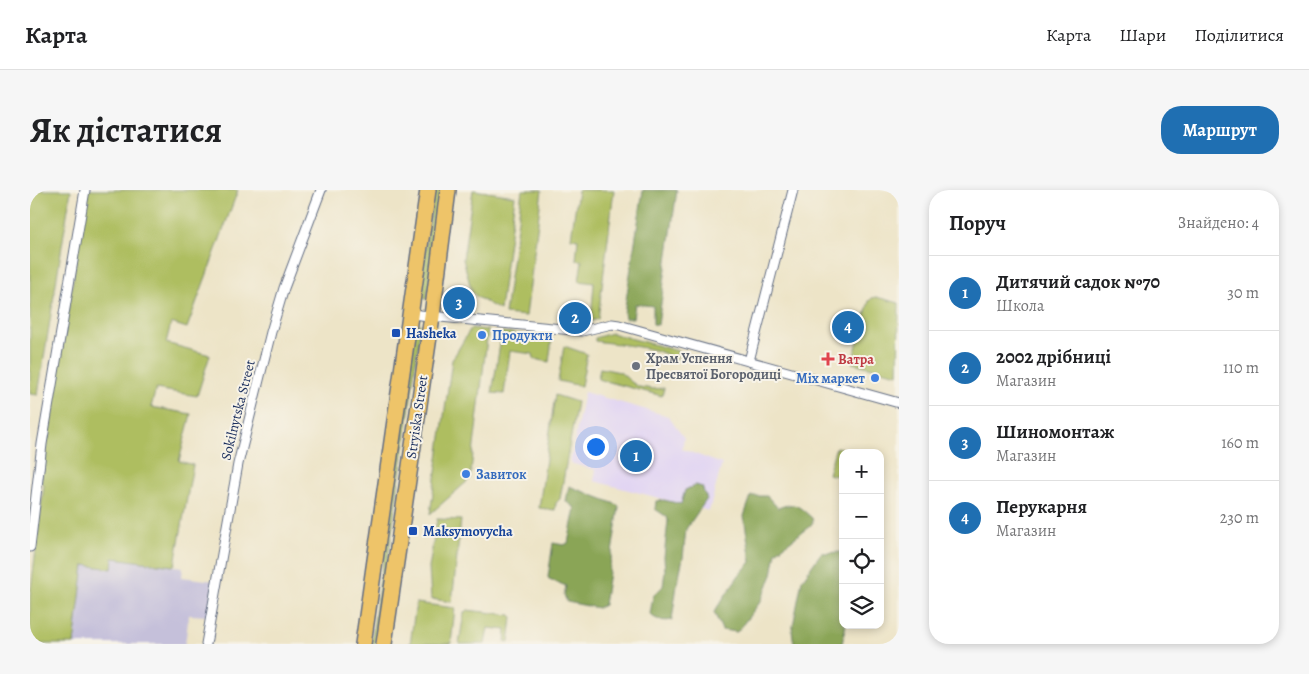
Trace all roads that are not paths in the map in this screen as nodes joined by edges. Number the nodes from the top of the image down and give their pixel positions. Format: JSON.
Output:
{"nodes":[{"id":1,"x":85,"y":190,"type":"edge"},
{"id":2,"x":321,"y":190,"type":"edge"},
{"id":3,"x":428,"y":190,"type":"edge"},
{"id":4,"x":448,"y":190,"type":"edge"},
{"id":5,"x":793,"y":190,"type":"edge"},
{"id":6,"x":410,"y":314,"type":"junction"},
{"id":7,"x":432,"y":316,"type":"junction"},
{"id":8,"x":749,"y":361,"type":"junction"},
{"id":9,"x":899,"y":403,"type":"edge"},
{"id":10,"x":35,"y":477,"type":"edge"},
{"id":11,"x":30,"y":547,"type":"edge"},
{"id":12,"x":206,"y":644,"type":"edge"},
{"id":13,"x":363,"y":644,"type":"edge"},
{"id":14,"x":384,"y":644,"type":"edge"}],
"edges":[{"from":1,"to":10,"type":"street"},
{"from":2,"to":12,"type":"street","name":"Sokilnytska Street"},
{"from":3,"to":6,"type":"main road","name":"Stryiska Street"},
{"from":4,"to":7,"type":"main road","name":"Stryiska Street"},
{"from":5,"to":8,"type":"street"},
{"from":6,"to":7,"type":"street"},
{"from":6,"to":13,"type":"main road","name":"Stryiska Street"},
{"from":7,"to":8,"type":"street"},
{"from":7,"to":14,"type":"main road","name":"Stryiska Street"},
{"from":8,"to":9,"type":"street"},
{"from":10,"to":11,"type":"street"}]}
